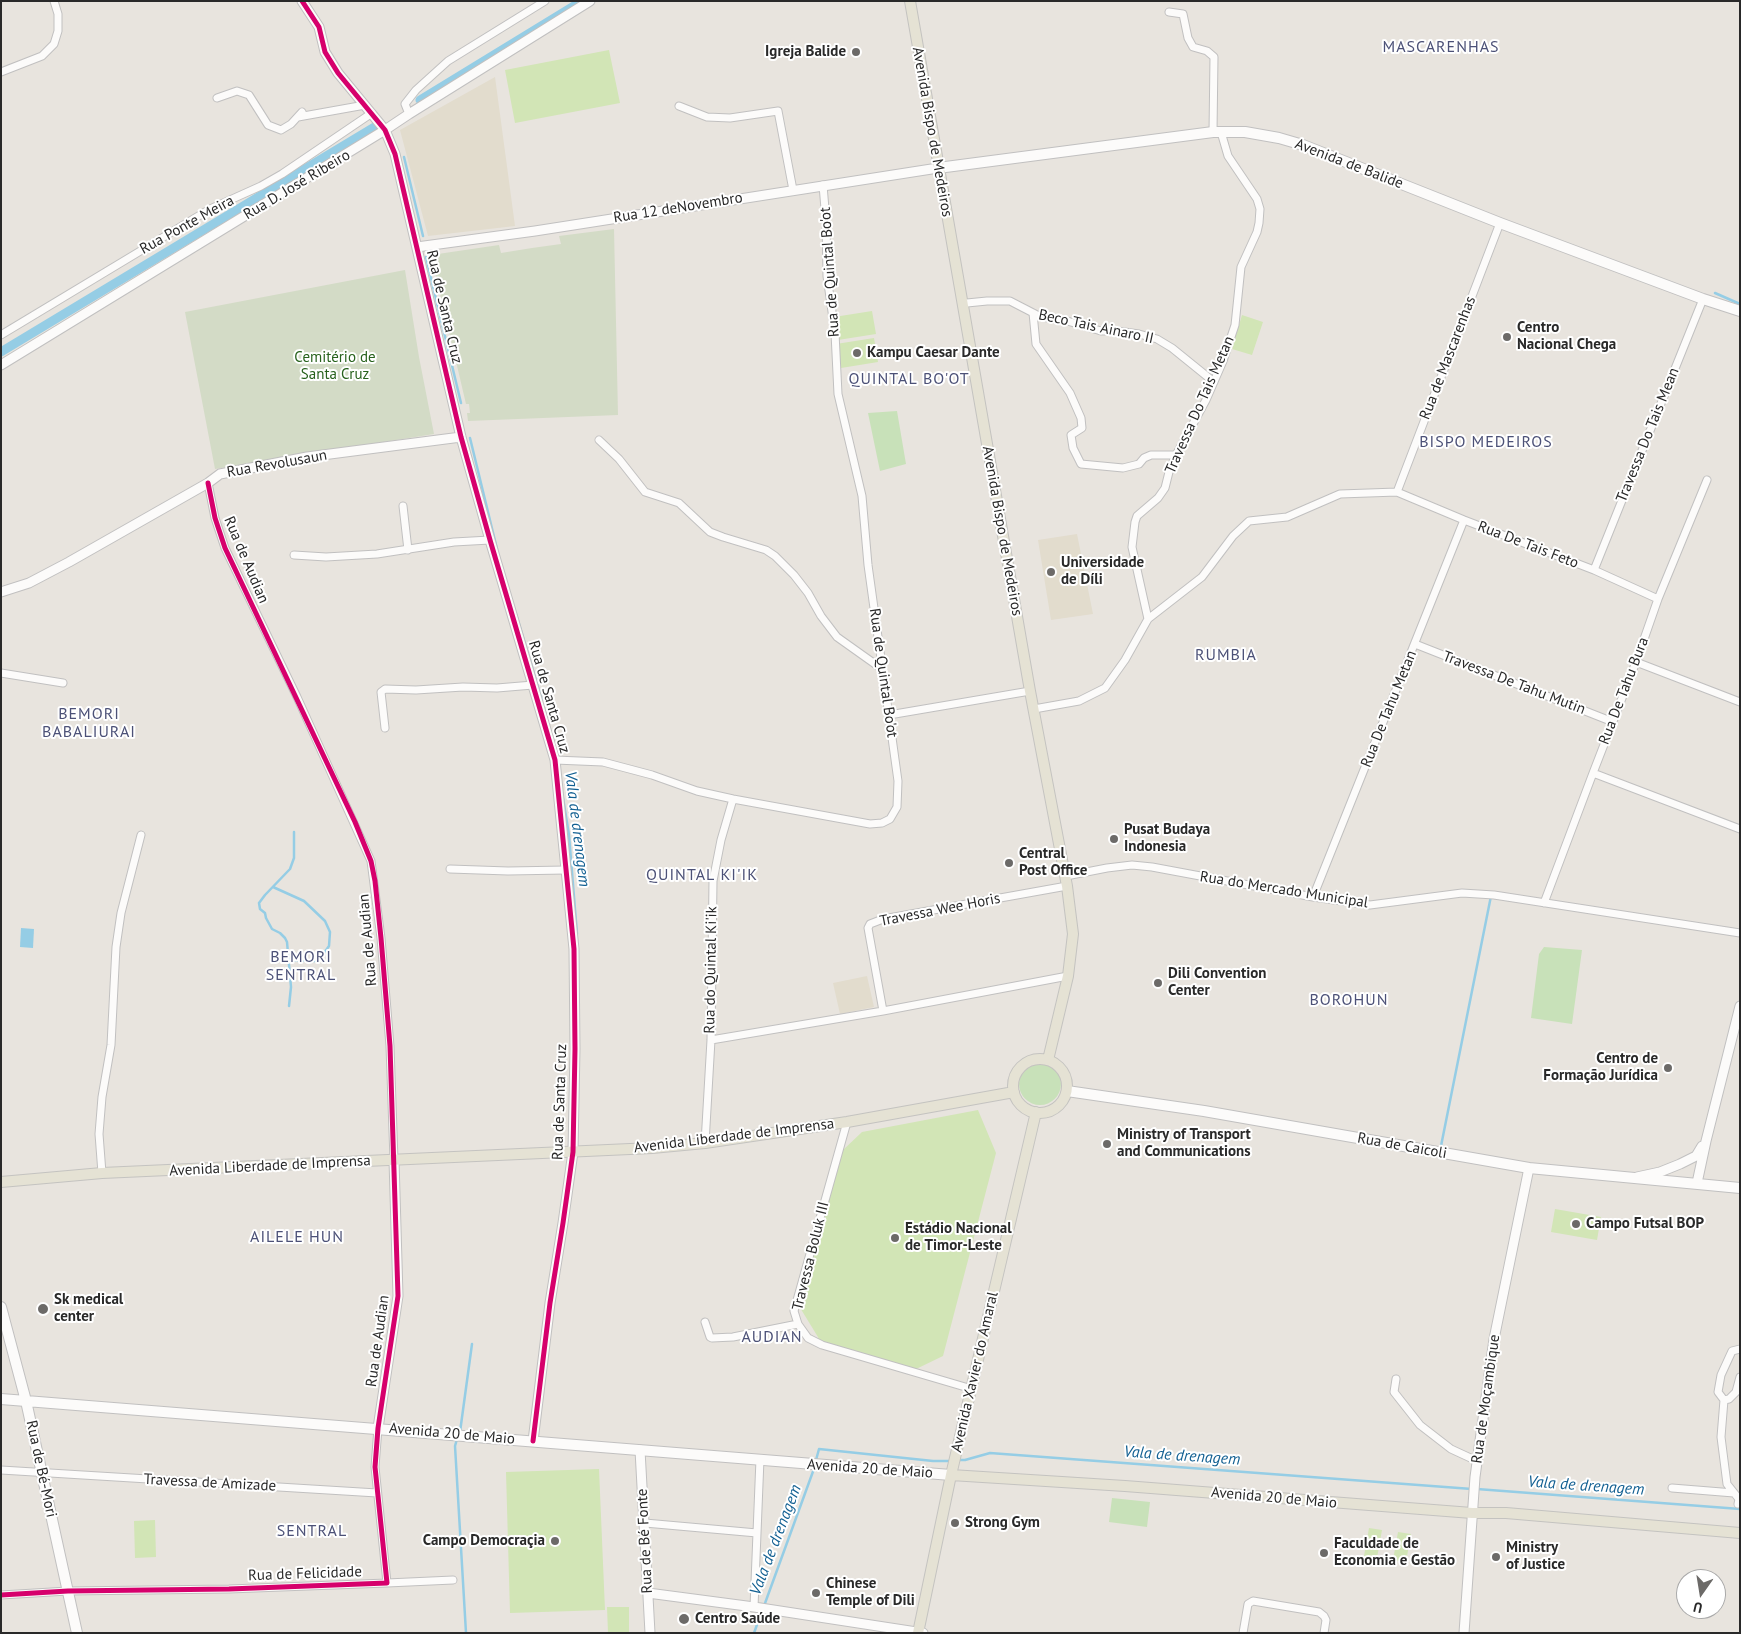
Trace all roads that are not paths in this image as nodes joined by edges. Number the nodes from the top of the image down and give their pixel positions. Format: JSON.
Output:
{"nodes":[{"id":1,"x":54,"y":1,"type":"edge"},
{"id":2,"x":302,"y":1,"type":"edge"},
{"id":3,"x":545,"y":1,"type":"edge"},
{"id":4,"x":590,"y":1,"type":"edge"},
{"id":5,"x":910,"y":1,"type":"edge"},
{"id":6,"x":1169,"y":12,"type":"dead end"},
{"id":7,"x":1,"y":72,"type":"edge"},
{"id":8,"x":218,"y":98,"type":"dead end"},
{"id":9,"x":365,"y":105,"type":"junction"},
{"id":10,"x":679,"y":106,"type":"dead end"},
{"id":11,"x":372,"y":114,"type":"junction"},
{"id":12,"x":408,"y":114,"type":"junction"},
{"id":13,"x":385,"y":130,"type":"junction"},
{"id":14,"x":1217,"y":132,"type":"junction"},
{"id":15,"x":938,"y":168,"type":"junction"},
{"id":16,"x":823,"y":185,"type":"junction"},
{"id":17,"x":793,"y":190,"type":"junction"},
{"id":18,"x":1500,"y":223,"type":"junction"},
{"id":19,"x":417,"y":247,"type":"junction"},
{"id":20,"x":1703,"y":299,"type":"junction"},
{"id":21,"x":967,"y":303,"type":"dead end"},
{"id":22,"x":1740,"y":311,"type":"edge"},
{"id":23,"x":1033,"y":314,"type":"junction"},
{"id":24,"x":1,"y":335,"type":"edge"},
{"id":25,"x":1,"y":365,"type":"edge"},
{"id":26,"x":1214,"y":382,"type":"junction"},
{"id":27,"x":461,"y":437,"type":"junction"},
{"id":28,"x":599,"y":440,"type":"dead end"},
{"id":29,"x":1176,"y":454,"type":"junction"},
{"id":30,"x":1707,"y":480,"type":"dead end"},
{"id":31,"x":208,"y":483,"type":"junction"},
{"id":32,"x":1397,"y":492,"type":"junction"},
{"id":33,"x":404,"y":506,"type":"dead end"},
{"id":34,"x":1464,"y":520,"type":"junction"},
{"id":35,"x":490,"y":540,"type":"junction"},
{"id":36,"x":408,"y":550,"type":"junction"},
{"id":37,"x":294,"y":555,"type":"dead end"},
{"id":38,"x":1594,"y":570,"type":"junction"},
{"id":39,"x":1,"y":592,"type":"edge"},
{"id":40,"x":1658,"y":599,"type":"junction"},
{"id":41,"x":1148,"y":619,"type":"junction"},
{"id":42,"x":1415,"y":644,"type":"junction"},
{"id":43,"x":1636,"y":662,"type":"junction"},
{"id":44,"x":882,"y":669,"type":"junction"},
{"id":45,"x":1,"y":673,"type":"edge"},
{"id":46,"x":63,"y":683,"type":"dead end"},
{"id":47,"x":533,"y":685,"type":"junction"},
{"id":48,"x":1030,"y":691,"type":"junction"},
{"id":49,"x":1740,"y":702,"type":"edge"},
{"id":50,"x":1034,"y":709,"type":"junction"},
{"id":51,"x":889,"y":715,"type":"junction"},
{"id":52,"x":1613,"y":722,"type":"junction"},
{"id":53,"x":386,"y":728,"type":"dead end"},
{"id":54,"x":559,"y":760,"type":"junction"},
{"id":55,"x":1593,"y":772,"type":"junction"},
{"id":56,"x":733,"y":799,"type":"junction"},
{"id":57,"x":1740,"y":829,"type":"edge"},
{"id":58,"x":142,"y":836,"type":"dead end"},
{"id":59,"x":450,"y":869,"type":"dead end"},
{"id":60,"x":566,"y":870,"type":"junction"},
{"id":61,"x":1066,"y":881,"type":"junction"},
{"id":62,"x":1313,"y":897,"type":"junction"},
{"id":63,"x":1544,"y":903,"type":"junction"},
{"id":64,"x":1740,"y":933,"type":"edge"},
{"id":65,"x":1068,"y":976,"type":"junction"},
{"id":66,"x":1740,"y":1006,"type":"edge"},
{"id":67,"x":883,"y":1011,"type":"junction"},
{"id":68,"x":711,"y":1040,"type":"junction"},
{"id":69,"x":1048,"y":1060,"type":"junction"},
{"id":70,"x":1014,"y":1092,"type":"junction"},
{"id":71,"x":1067,"y":1092,"type":"junction"},
{"id":72,"x":1036,"y":1112,"type":"junction"},
{"id":73,"x":847,"y":1122,"type":"junction"},
{"id":74,"x":1706,"y":1141,"type":"junction"},
{"id":75,"x":705,"y":1143,"type":"junction"},
{"id":76,"x":573,"y":1152,"type":"junction"},
{"id":77,"x":394,"y":1160,"type":"junction"},
{"id":78,"x":1529,"y":1168,"type":"junction"},
{"id":79,"x":102,"y":1174,"type":"junction"},
{"id":80,"x":1634,"y":1177,"type":"junction"},
{"id":81,"x":1,"y":1182,"type":"edge"},
{"id":82,"x":1697,"y":1183,"type":"junction"},
{"id":83,"x":1740,"y":1188,"type":"edge"},
{"id":84,"x":1,"y":1307,"type":"edge"},
{"id":85,"x":705,"y":1322,"type":"dead end"},
{"id":86,"x":798,"y":1324,"type":"junction"},
{"id":87,"x":1740,"y":1349,"type":"edge"},
{"id":88,"x":1740,"y":1376,"type":"edge"},
{"id":89,"x":1396,"y":1379,"type":"dead end"},
{"id":90,"x":972,"y":1389,"type":"junction"},
{"id":91,"x":1,"y":1399,"type":"edge"},
{"id":92,"x":1724,"y":1400,"type":"junction"},
{"id":93,"x":26,"y":1401,"type":"junction"},
{"id":94,"x":378,"y":1428,"type":"junction"},
{"id":95,"x":534,"y":1441,"type":"junction"},
{"id":96,"x":640,"y":1450,"type":"junction"},
{"id":97,"x":760,"y":1459,"type":"junction"},
{"id":98,"x":1477,"y":1461,"type":"junction"},
{"id":99,"x":1,"y":1470,"type":"edge"},
{"id":100,"x":42,"y":1473,"type":"junction"},
{"id":101,"x":951,"y":1475,"type":"junction"},
{"id":102,"x":1672,"y":1488,"type":"dead end"},
{"id":103,"x":377,"y":1493,"type":"junction"},
{"id":104,"x":1734,"y":1493,"type":"junction"},
{"id":105,"x":1738,"y":1504,"type":"dead end"},
{"id":106,"x":1472,"y":1513,"type":"junction"},
{"id":107,"x":644,"y":1523,"type":"junction"},
{"id":108,"x":757,"y":1533,"type":"junction"},
{"id":109,"x":1740,"y":1533,"type":"edge"},
{"id":110,"x":453,"y":1580,"type":"dead end"},
{"id":111,"x":387,"y":1583,"type":"junction"},
{"id":112,"x":68,"y":1591,"type":"junction"},
{"id":113,"x":648,"y":1593,"type":"junction"},
{"id":114,"x":1,"y":1595,"type":"edge"},
{"id":115,"x":754,"y":1606,"type":"junction"},
{"id":116,"x":920,"y":1632,"type":"edge"},
{"id":117,"x":78,"y":1633,"type":"edge"},
{"id":118,"x":650,"y":1633,"type":"edge"},
{"id":119,"x":1243,"y":1633,"type":"edge"},
{"id":120,"x":1324,"y":1633,"type":"edge"},
{"id":121,"x":1464,"y":1633,"type":"edge"}],
"edges":[{"from":1,"to":7,"type":"street"},
{"from":2,"to":9,"type":"street","name":"Rua de Santa Cruz"},
{"from":3,"to":12,"type":"street"},
{"from":4,"to":12,"type":"street","name":"Rua D. José Ribeiro"},
{"from":5,"to":15,"type":"main road","name":"Avenida Bispo de Medeiros"},
{"from":6,"to":14,"type":"street","name":"Travessa Do Tais Metan"},
{"from":8,"to":9,"type":"street"},
{"from":9,"to":11,"type":"street","name":"Rua de Santa Cruz"},
{"from":10,"to":17,"type":"street"},
{"from":11,"to":13,"type":"street","name":"Rua de Santa Cruz"},
{"from":11,"to":24,"type":"street","name":"Rua Ponte Meira"},
{"from":12,"to":13,"type":"street","name":"Rua D. José Ribeiro"},
{"from":13,"to":19,"type":"street","name":"Rua de Santa Cruz"},
{"from":13,"to":25,"type":"street","name":"Rua D. José Ribeiro"},
{"from":14,"to":15,"type":"main road","name":"Avenida de Balide"},
{"from":14,"to":18,"type":"main road","name":"Avenida de Balide"},
{"from":14,"to":26,"type":"street","name":"Travessa Do Tais Metan"},
{"from":15,"to":16,"type":"street","name":"Rua 12 deNovembro"},
{"from":15,"to":48,"type":"main road","name":"Avenida Bispo de Medeiros"},
{"from":16,"to":17,"type":"street","name":"Rua 12 deNovembro"},
{"from":16,"to":44,"type":"street","name":"Rua de Quintal Bo'ot"},
{"from":17,"to":19,"type":"street","name":"Rua 12 deNovembro"},
{"from":18,"to":20,"type":"main road","name":"Avenida de Balide"},
{"from":18,"to":32,"type":"street","name":"Rua de Mascarenhas"},
{"from":19,"to":27,"type":"street","name":"Rua de Santa Cruz"},
{"from":20,"to":22,"type":"main road","name":"Avenida de Balide"},
{"from":20,"to":38,"type":"street","name":"Travessa Do Tais Mean"},
{"from":21,"to":23,"type":"street","name":"Beco Tais Ainaro II"},
{"from":23,"to":26,"type":"street","name":"Beco Tais Ainaro II"},
{"from":23,"to":29,"type":"street"},
{"from":26,"to":29,"type":"street","name":"Travessa Do Tais Metan"},
{"from":27,"to":31,"type":"street","name":"Rua Revolusaun"},
{"from":27,"to":35,"type":"street","name":"Rua de Santa Cruz"},
{"from":28,"to":44,"type":"street"},
{"from":29,"to":41,"type":"street","name":"Travessa Do Tais Metan"},
{"from":30,"to":40,"type":"street","name":"Rua De Tahu Bura"},
{"from":31,"to":39,"type":"street","name":"Rua Revolusaun"},
{"from":31,"to":77,"type":"street","name":"Rua de Audian"},
{"from":32,"to":34,"type":"street","name":"Rua De Tais Feto"},
{"from":32,"to":41,"type":"street"},
{"from":33,"to":36,"type":"street"},
{"from":34,"to":38,"type":"street","name":"Rua De Tais Feto"},
{"from":34,"to":42,"type":"street","name":"Rua De Tahu Metan"},
{"from":35,"to":36,"type":"street"},
{"from":35,"to":47,"type":"street","name":"Rua de Santa Cruz"},
{"from":36,"to":37,"type":"street"},
{"from":38,"to":40,"type":"street","name":"Rua De Tais Feto"},
{"from":40,"to":43,"type":"street","name":"Rua De Tahu Bura"},
{"from":41,"to":50,"type":"street"},
{"from":42,"to":52,"type":"street","name":"Travessa De Tahu Mutin"},
{"from":42,"to":62,"type":"street","name":"Rua De Tahu Metan"},
{"from":43,"to":49,"type":"street"},
{"from":43,"to":52,"type":"street","name":"Rua De Tahu Bura"},
{"from":44,"to":51,"type":"street","name":"Rua de Quintal Bo'ot"},
{"from":45,"to":46,"type":"street"},
{"from":47,"to":53,"type":"street"},
{"from":47,"to":54,"type":"street","name":"Rua de Santa Cruz"},
{"from":48,"to":50,"type":"main road","name":"Avenida Bispo de Medeiros"},
{"from":48,"to":51,"type":"street"},
{"from":50,"to":61,"type":"main road","name":"Avenida Bispo de Medeiros"},
{"from":51,"to":56,"type":"street","name":"Rua de Quintal Bo'ot"},
{"from":52,"to":55,"type":"street","name":"Rua De Tahu Bura"},
{"from":54,"to":56,"type":"street","name":"Rua de Quintal Bo'ot"},
{"from":54,"to":60,"type":"street","name":"Rua de Santa Cruz"},
{"from":55,"to":57,"type":"street"},
{"from":55,"to":63,"type":"street","name":"Rua De Tahu Bura"},
{"from":56,"to":68,"type":"street","name":"Rua do Quintal Ki'ik"},
{"from":58,"to":79,"type":"street"},
{"from":59,"to":60,"type":"street"},
{"from":60,"to":76,"type":"street","name":"Rua de Santa Cruz"},
{"from":61,"to":62,"type":"street","name":"Rua do Mercado Municipal"},
{"from":61,"to":65,"type":"main road","name":"Avenida Bispo de Medeiros"},
{"from":61,"to":67,"type":"street","name":"Travessa Wee Horis"},
{"from":62,"to":63,"type":"street","name":"Rua do Mercado Municipal"},
{"from":63,"to":64,"type":"street","name":"Rua do Mercado Municipal"},
{"from":65,"to":67,"type":"street"},
{"from":65,"to":69,"type":"main road","name":"Avenida Bispo de Medeiros"},
{"from":66,"to":74,"type":"street"},
{"from":67,"to":68,"type":"street"},
{"from":68,"to":75,"type":"street","name":"Rua do Quintal Ki'ik"},
{"from":69,"to":70,"type":"main road"},
{"from":69,"to":71,"type":"main road"},
{"from":70,"to":72,"type":"main road"},
{"from":70,"to":73,"type":"main road","name":"Avenida Liberdade de Imprensa"},
{"from":71,"to":72,"type":"main road"},
{"from":71,"to":78,"type":"main road","name":"Rua de Caicoli"},
{"from":72,"to":90,"type":"main road","name":"Avenida Xavier do Amaral"},
{"from":73,"to":75,"type":"main road","name":"Avenida Liberdade de Imprensa"},
{"from":73,"to":86,"type":"street","name":"Travessa Boluk III"},
{"from":74,"to":80,"type":"street"},
{"from":74,"to":82,"type":"street"},
{"from":75,"to":76,"type":"main road","name":"Avenida Liberdade de Imprensa"},
{"from":76,"to":77,"type":"main road","name":"Avenida Liberdade de Imprensa"},
{"from":76,"to":95,"type":"street","name":"Rua de Santa Cruz"},
{"from":77,"to":79,"type":"main road","name":"Avenida Liberdade de Imprensa"},
{"from":77,"to":94,"type":"street","name":"Rua de Audian"},
{"from":78,"to":80,"type":"main road","name":"Rua de Caicoli"},
{"from":78,"to":98,"type":"street","name":"Rua de Moçambique"},
{"from":79,"to":81,"type":"main road","name":"Avenida Liberdade de Imprensa"},
{"from":80,"to":82,"type":"main road","name":"Rua de Caicoli"},
{"from":82,"to":83,"type":"main road","name":"Rua de Caicoli"},
{"from":84,"to":93,"type":"main road","name":"Rua de Bé-Mori"},
{"from":85,"to":86,"type":"street"},
{"from":86,"to":90,"type":"street","name":"Travessa Boluk III"},
{"from":87,"to":92,"type":"street"},
{"from":88,"to":92,"type":"street"},
{"from":89,"to":98,"type":"street"},
{"from":90,"to":101,"type":"main road","name":"Avenida Xavier do Amaral"},
{"from":91,"to":93,"type":"main road","name":"Avenida 20 de Maio"},
{"from":92,"to":104,"type":"street"},
{"from":93,"to":94,"type":"main road","name":"Avenida 20 de Maio"},
{"from":93,"to":100,"type":"main road","name":"Rua de Bé-Mori"},
{"from":94,"to":95,"type":"main road","name":"Avenida 20 de Maio"},
{"from":94,"to":103,"type":"street"},
{"from":95,"to":96,"type":"main road","name":"Avenida 20 de Maio"},
{"from":96,"to":97,"type":"main road","name":"Avenida 20 de Maio"},
{"from":96,"to":107,"type":"street","name":"Rua de Bé Fonte"},
{"from":97,"to":101,"type":"main road","name":"Avenida 20 de Maio"},
{"from":97,"to":108,"type":"street"},
{"from":98,"to":106,"type":"street","name":"Rua de Moçambique"},
{"from":99,"to":100,"type":"street","name":"Travessa de Amizade"},
{"from":100,"to":103,"type":"street","name":"Travessa de Amizade"},
{"from":100,"to":112,"type":"main road","name":"Rua de Bé-Mori"},
{"from":101,"to":106,"type":"main road","name":"Avenida 20 de Maio"},
{"from":101,"to":116,"type":"main road","name":"Avenida Xavier do Amaral"},
{"from":102,"to":104,"type":"street"},
{"from":103,"to":111,"type":"street"},
{"from":104,"to":105,"type":"street"},
{"from":106,"to":109,"type":"main road","name":"Avenida 20 de Maio"},
{"from":106,"to":121,"type":"street","name":"Rua de Moçambique"},
{"from":107,"to":108,"type":"street"},
{"from":107,"to":113,"type":"street","name":"Rua de Bé Fonte"},
{"from":108,"to":115,"type":"street"},
{"from":110,"to":111,"type":"street","name":"Rua de Felicidade"},
{"from":111,"to":112,"type":"street","name":"Rua de Felicidade"},
{"from":112,"to":114,"type":"street","name":"Rua de Felicidade"},
{"from":112,"to":117,"type":"main road","name":"Rua de Bé-Mori"},
{"from":113,"to":115,"type":"street"},
{"from":113,"to":118,"type":"street","name":"Rua de Bé Fonte"},
{"from":115,"to":116,"type":"street"},
{"from":119,"to":120,"type":"street"}]}
